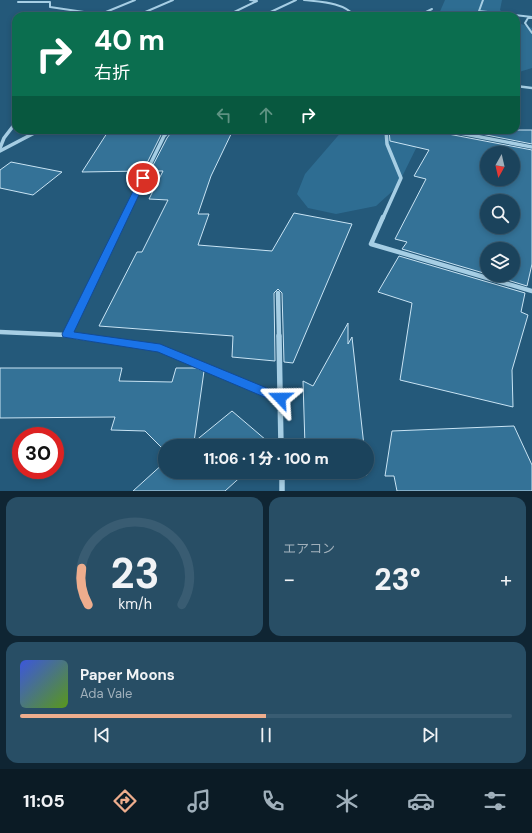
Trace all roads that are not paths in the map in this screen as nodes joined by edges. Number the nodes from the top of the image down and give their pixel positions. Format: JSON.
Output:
{"nodes":[{"id":1,"x":134,"y":0,"type":"edge"},
{"id":2,"x":173,"y":0,"type":"edge"},
{"id":3,"x":250,"y":0,"type":"edge"},
{"id":4,"x":296,"y":0,"type":"edge"},
{"id":5,"x":304,"y":0,"type":"edge"},
{"id":6,"x":483,"y":0,"type":"edge"},
{"id":7,"x":18,"y":2,"type":"dead end"},
{"id":8,"x":432,"y":9,"type":"dead end"},
{"id":9,"x":86,"y":12,"type":"edge"},
{"id":10,"x":106,"y":12,"type":"edge"},
{"id":11,"x":145,"y":12,"type":"edge"},
{"id":12,"x":234,"y":12,"type":"edge"},
{"id":13,"x":270,"y":12,"type":"edge"},
{"id":14,"x":351,"y":12,"type":"edge"},
{"id":15,"x":426,"y":12,"type":"edge"},
{"id":16,"x":488,"y":12,"type":"edge"},
{"id":17,"x":520,"y":16,"type":"edge"},
{"id":18,"x":532,"y":17,"type":"edge"},
{"id":19,"x":532,"y":33,"type":"edge"},
{"id":20,"x":520,"y":86,"type":"edge"},
{"id":21,"x":532,"y":88,"type":"edge"},
{"id":22,"x":12,"y":128,"type":"edge"},
{"id":23,"x":32,"y":134,"type":"edge"},
{"id":24,"x":166,"y":134,"type":"edge"},
{"id":25,"x":386,"y":134,"type":"edge"},
{"id":26,"x":465,"y":134,"type":"edge"},
{"id":27,"x":532,"y":147,"type":"edge"},
{"id":28,"x":0,"y":149,"type":"edge"},
{"id":29,"x":532,"y":291,"type":"edge"},
{"id":30,"x":278,"y":293,"type":"dead end"},
{"id":31,"x":0,"y":332,"type":"edge"},
{"id":32,"x":67,"y":334,"type":"junction"},
{"id":33,"x":280,"y":398,"type":"junction"},
{"id":34,"x":281,"y":439,"type":"edge"},
{"id":35,"x":282,"y":479,"type":"edge"},
{"id":36,"x":282,"y":491,"type":"edge"}],
"edges":[{"from":1,"to":10,"type":"street"},
{"from":2,"to":11,"type":"street"},
{"from":3,"to":12,"type":"street"},
{"from":4,"to":13,"type":"street"},
{"from":5,"to":14,"type":"street"},
{"from":6,"to":16,"type":"street"},
{"from":7,"to":9,"type":"street"},
{"from":8,"to":15,"type":"street"},
{"from":17,"to":18,"type":"street"},
{"from":18,"to":19,"type":"street"},
{"from":20,"to":21,"type":"street"},
{"from":22,"to":28,"type":"street"},
{"from":23,"to":28,"type":"street"},
{"from":24,"to":32,"type":"street"},
{"from":25,"to":29,"type":"street"},
{"from":26,"to":27,"type":"street"},
{"from":30,"to":33,"type":"street"},
{"from":31,"to":32,"type":"street"},
{"from":32,"to":33,"type":"street"},
{"from":33,"to":34,"type":"street"},
{"from":35,"to":36,"type":"street"}]}
